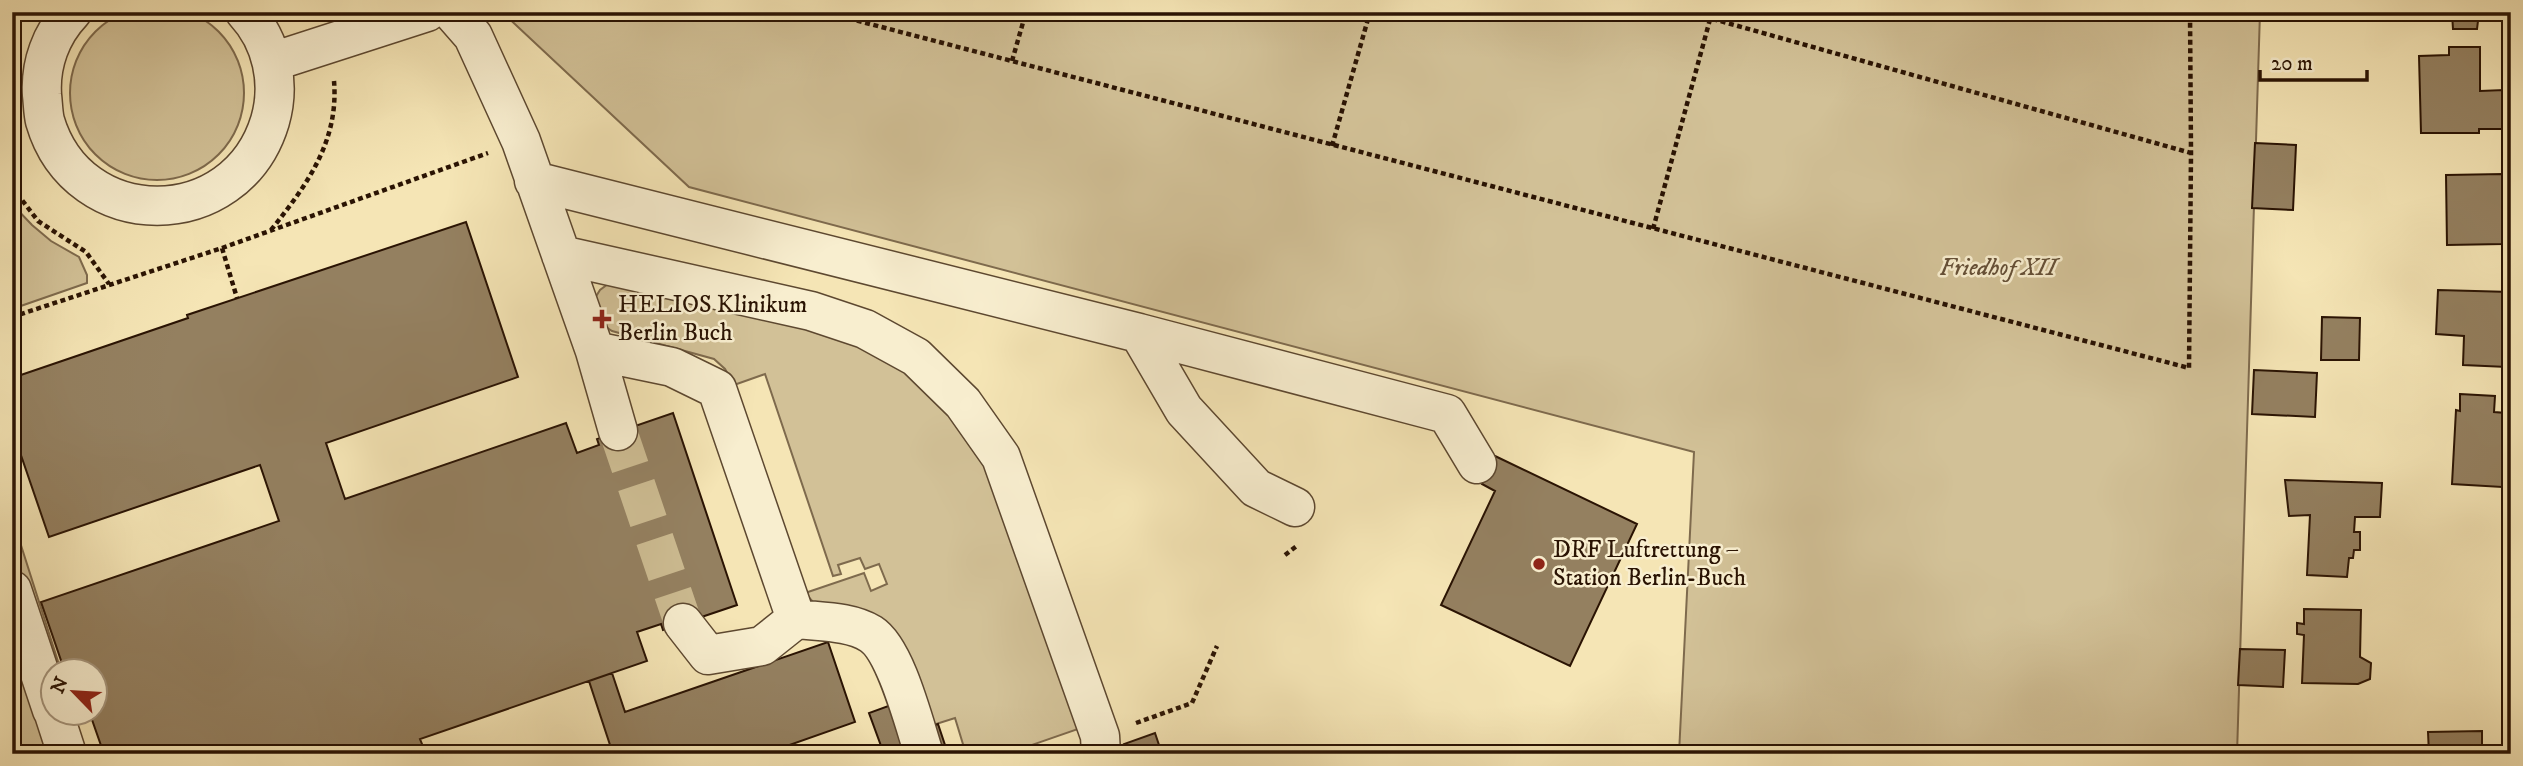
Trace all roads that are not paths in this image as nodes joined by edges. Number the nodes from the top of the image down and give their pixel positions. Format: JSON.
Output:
{"nodes":[{"id":1,"x":245,"y":12,"type":"edge"},
{"id":2,"x":427,"y":12,"type":"edge"},
{"id":3,"x":452,"y":12,"type":"edge"},
{"id":4,"x":64,"y":16,"type":"edge"},
{"id":5,"x":272,"y":62,"type":"junction"},
{"id":6,"x":27,"y":85,"type":"edge"},
{"id":7,"x":534,"y":181,"type":"junction"},
{"id":8,"x":561,"y":255,"type":"junction"},
{"id":9,"x":1139,"y":333,"type":"junction"},
{"id":10,"x":595,"y":351,"type":"junction"},
{"id":11,"x":618,"y":431,"type":"tunnel mouth"},
{"id":12,"x":1477,"y":464,"type":"dead end"},
{"id":13,"x":1298,"y":524,"type":"road end"},
{"id":14,"x":12,"y":590,"type":"edge"},
{"id":15,"x":796,"y":619,"type":"junction"},
{"id":16,"x":683,"y":623,"type":"tunnel mouth"},
{"id":17,"x":23,"y":658,"type":"edge"},
{"id":18,"x":38,"y":685,"type":"edge"},
{"id":19,"x":58,"y":728,"type":"edge"},
{"id":20,"x":67,"y":754,"type":"edge"},
{"id":21,"x":924,"y":754,"type":"edge"},
{"id":22,"x":1101,"y":754,"type":"edge"}],
"edges":[{"from":1,"to":5,"type":"lane"},
{"from":2,"to":5,"type":"lane"},
{"from":3,"to":7,"type":"lane"},
{"from":4,"to":6,"type":"lane"},
{"from":5,"to":6,"type":"lane"},
{"from":7,"to":8,"type":"lane"},
{"from":7,"to":9,"type":"lane"},
{"from":8,"to":10,"type":"lane"},
{"from":8,"to":22,"type":"lane"},
{"from":9,"to":12,"type":"lane"},
{"from":9,"to":13,"type":"lane"},
{"from":10,"to":11,"type":"lane"},
{"from":10,"to":15,"type":"lane"},
{"from":14,"to":17,"type":"lane"},
{"from":15,"to":16,"type":"lane"},
{"from":15,"to":21,"type":"lane"},
{"from":17,"to":18,"type":"lane"},
{"from":19,"to":20,"type":"lane"}]}
